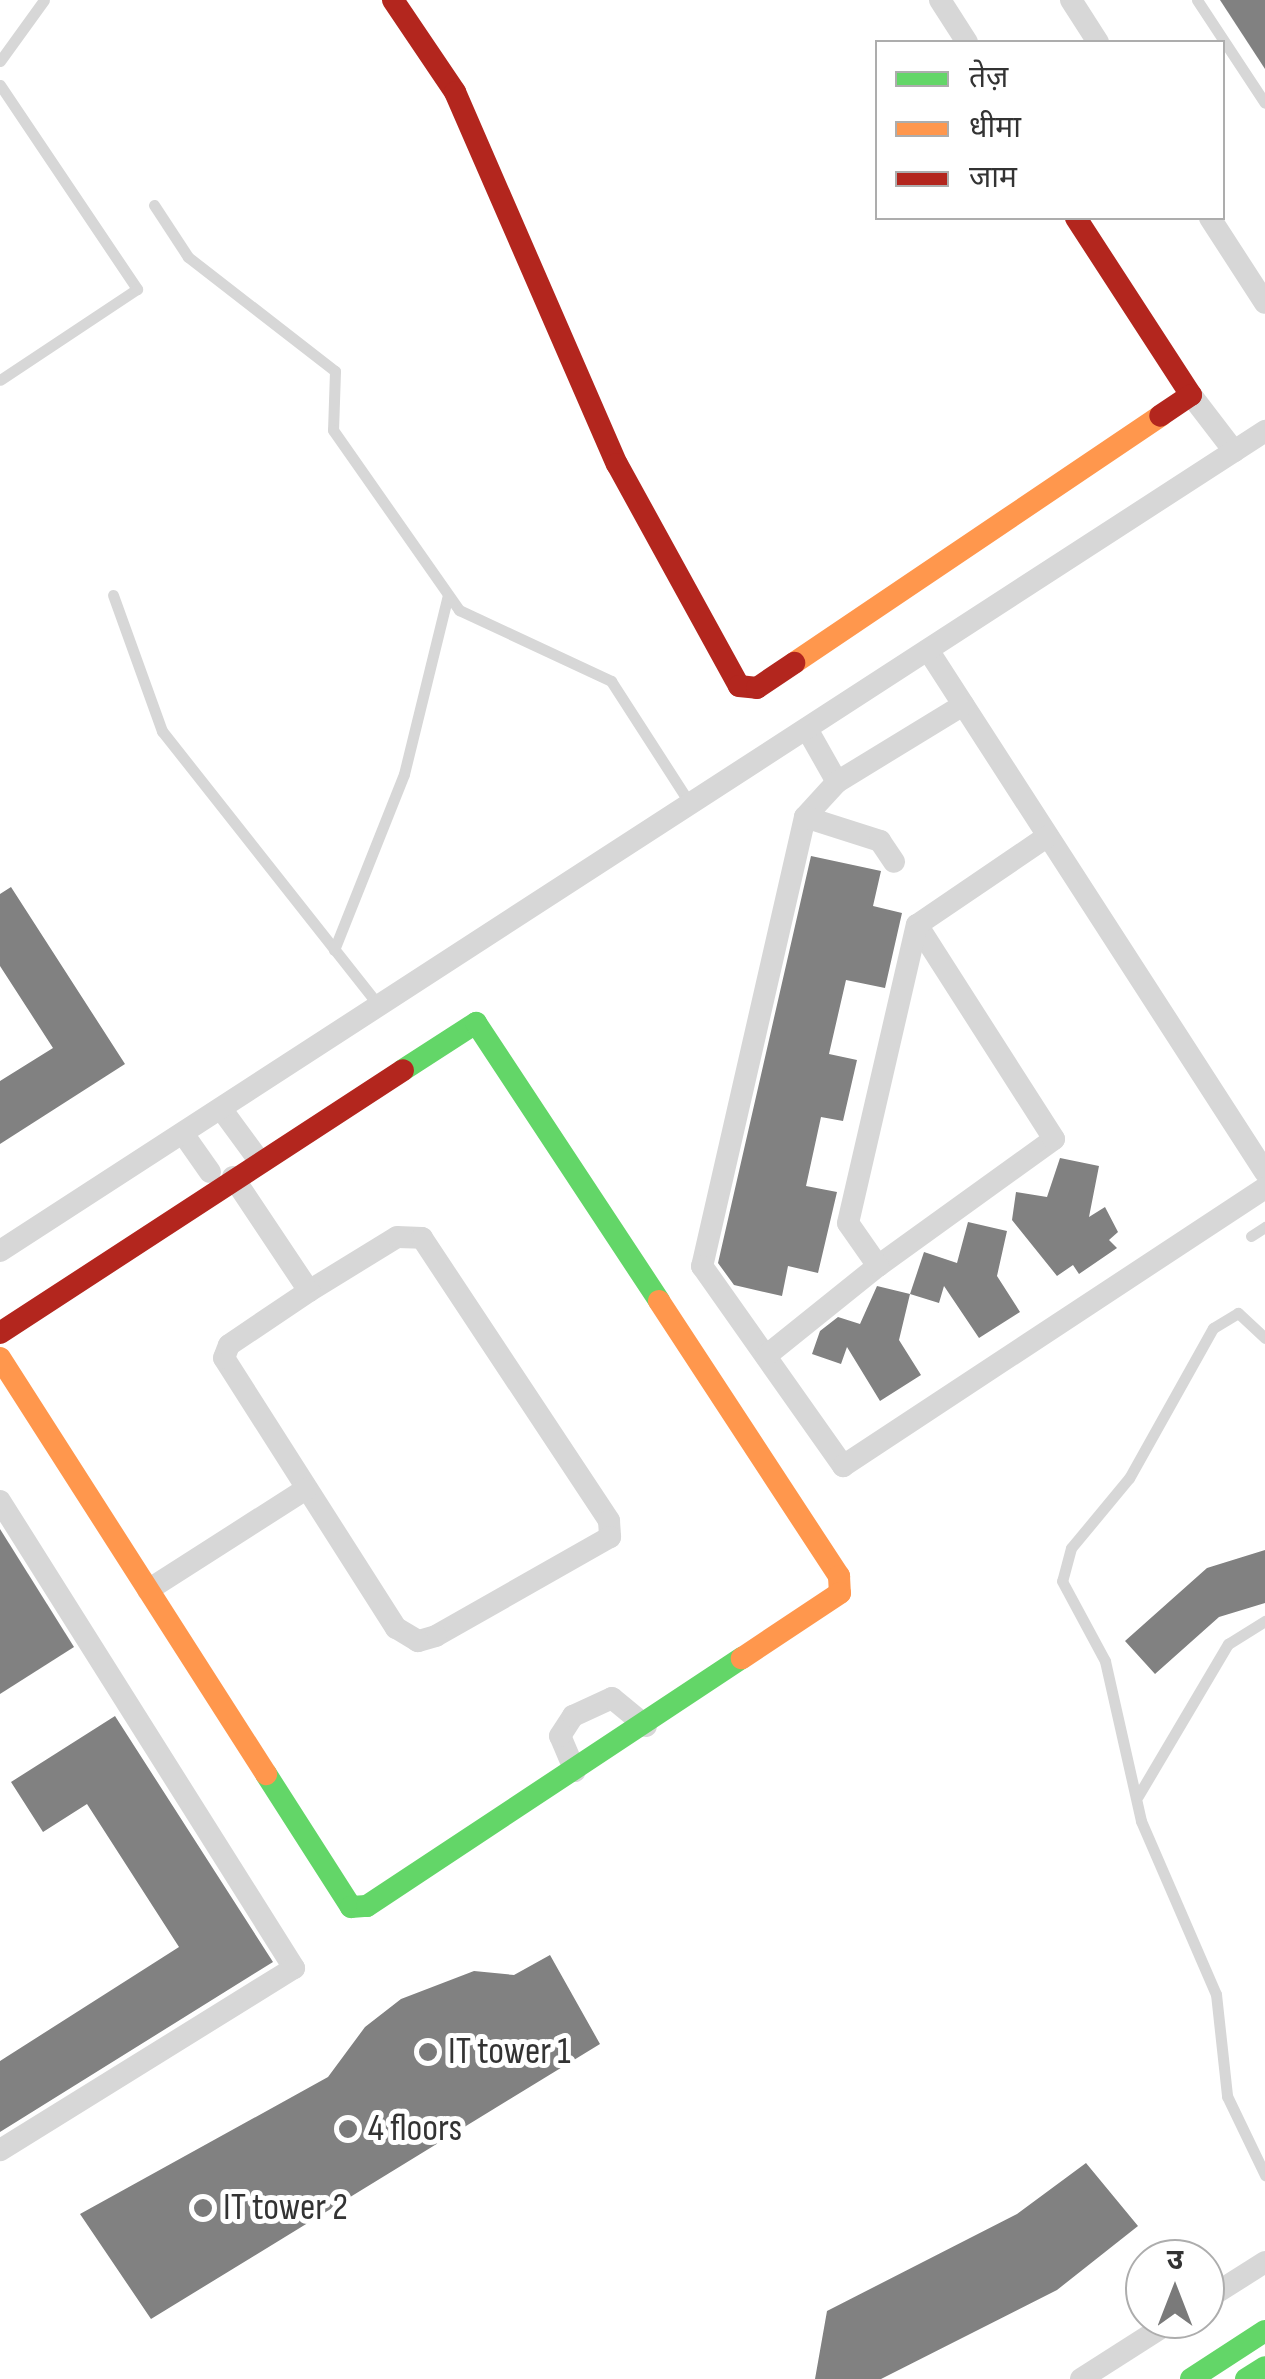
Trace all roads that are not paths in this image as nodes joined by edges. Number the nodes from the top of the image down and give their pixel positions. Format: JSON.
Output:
{"nodes":[{"id":1,"x":44,"y":0,"type":"edge"},
{"id":2,"x":393,"y":0,"type":"edge"},
{"id":3,"x":940,"y":0,"type":"edge"},
{"id":4,"x":1071,"y":0,"type":"edge"},
{"id":5,"x":1197,"y":0,"type":"edge"},
{"id":6,"x":966,"y":40,"type":"edge"},
{"id":7,"x":1097,"y":40,"type":"edge"},
{"id":8,"x":1223,"y":40,"type":"edge"},
{"id":9,"x":1225,"y":42,"type":"edge"},
{"id":10,"x":0,"y":61,"type":"edge"},
{"id":11,"x":0,"y":86,"type":"edge"},
{"id":12,"x":1265,"y":103,"type":"edge"},
{"id":13,"x":154,"y":205,"type":"dead end"},
{"id":14,"x":1077,"y":220,"type":"edge"},
{"id":15,"x":1211,"y":220,"type":"edge"},
{"id":16,"x":1265,"y":303,"type":"edge"},
{"id":17,"x":0,"y":380,"type":"edge"},
{"id":18,"x":1191,"y":394,"type":"junction"},
{"id":19,"x":1265,"y":431,"type":"edge"},
{"id":20,"x":1234,"y":451,"type":"junction"},
{"id":21,"x":113,"y":594,"type":"dead end"},
{"id":22,"x":448,"y":594,"type":"junction"},
{"id":23,"x":928,"y":650,"type":"junction"},
{"id":24,"x":964,"y":705,"type":"junction"},
{"id":25,"x":806,"y":729,"type":"junction"},
{"id":26,"x":837,"y":782,"type":"junction"},
{"id":27,"x":691,"y":805,"type":"junction"},
{"id":28,"x":805,"y":817,"type":"junction"},
{"id":29,"x":1048,"y":836,"type":"junction"},
{"id":30,"x":894,"y":862,"type":"dead end"},
{"id":31,"x":917,"y":925,"type":"junction"},
{"id":32,"x":334,"y":950,"type":"junction"},
{"id":33,"x":380,"y":1007,"type":"junction"},
{"id":34,"x":222,"y":1110,"type":"junction"},
{"id":35,"x":184,"y":1135,"type":"junction"},
{"id":36,"x":258,"y":1159,"type":"junction"},
{"id":37,"x":1265,"y":1172,"type":"edge"},
{"id":38,"x":221,"y":1179,"type":"junction"},
{"id":39,"x":1265,"y":1188,"type":"edge"},
{"id":40,"x":1265,"y":1228,"type":"edge"},
{"id":41,"x":1251,"y":1236,"type":"dead end"},
{"id":42,"x":0,"y":1251,"type":"edge"},
{"id":43,"x":878,"y":1266,"type":"junction"},
{"id":44,"x":310,"y":1291,"type":"junction"},
{"id":45,"x":0,"y":1332,"type":"edge"},
{"id":46,"x":1265,"y":1338,"type":"edge"},
{"id":47,"x":766,"y":1356,"type":"junction"},
{"id":48,"x":0,"y":1358,"type":"edge"},
{"id":49,"x":306,"y":1489,"type":"junction"},
{"id":50,"x":0,"y":1501,"type":"edge"},
{"id":51,"x":148,"y":1590,"type":"junction"},
{"id":52,"x":1265,"y":1621,"type":"edge"},
{"id":53,"x":646,"y":1726,"type":"junction"},
{"id":54,"x":575,"y":1771,"type":"junction"},
{"id":55,"x":1138,"y":1796,"type":"junction"},
{"id":56,"x":0,"y":2150,"type":"edge"},
{"id":57,"x":1260,"y":2153,"type":"edge"},
{"id":58,"x":1265,"y":2174,"type":"edge"},
{"id":59,"x":1265,"y":2262,"type":"edge"},
{"id":60,"x":1225,"y":2287,"type":"edge"},
{"id":61,"x":1265,"y":2332,"type":"edge"},
{"id":62,"x":1144,"y":2339,"type":"edge"},
{"id":63,"x":1265,"y":2366,"type":"edge"},
{"id":64,"x":1081,"y":2379,"type":"edge"},
{"id":65,"x":1192,"y":2379,"type":"edge"},
{"id":66,"x":1246,"y":2379,"type":"edge"}],
"edges":[{"from":1,"to":10,"type":"lane"},
{"from":2,"to":18,"type":"street"},
{"from":3,"to":6,"type":"street"},
{"from":4,"to":7,"type":"street"},
{"from":5,"to":8,"type":"lane"},
{"from":9,"to":12,"type":"lane"},
{"from":11,"to":17,"type":"lane"},
{"from":13,"to":22,"type":"lane"},
{"from":14,"to":18,"type":"street"},
{"from":15,"to":16,"type":"street"},
{"from":18,"to":20,"type":"street"},
{"from":19,"to":20,"type":"street"},
{"from":20,"to":23,"type":"street"},
{"from":21,"to":32,"type":"lane"},
{"from":22,"to":27,"type":"lane"},
{"from":22,"to":32,"type":"lane"},
{"from":23,"to":24,"type":"street"},
{"from":23,"to":25,"type":"street"},
{"from":24,"to":26,"type":"street"},
{"from":24,"to":29,"type":"street"},
{"from":25,"to":26,"type":"street"},
{"from":25,"to":27,"type":"street"},
{"from":26,"to":28,"type":"street"},
{"from":27,"to":33,"type":"street"},
{"from":28,"to":30,"type":"street"},
{"from":28,"to":47,"type":"street"},
{"from":29,"to":31,"type":"street"},
{"from":29,"to":37,"type":"street"},
{"from":31,"to":43,"type":"street"},
{"from":31,"to":43,"type":"street"},
{"from":32,"to":33,"type":"lane"},
{"from":33,"to":34,"type":"street"},
{"from":34,"to":35,"type":"street"},
{"from":34,"to":36,"type":"street"},
{"from":35,"to":38,"type":"street"},
{"from":35,"to":42,"type":"street"},
{"from":36,"to":38,"type":"street"},
{"from":36,"to":53,"type":"street"},
{"from":38,"to":44,"type":"street"},
{"from":38,"to":45,"type":"street"},
{"from":39,"to":47,"type":"street"},
{"from":40,"to":41,"type":"lane"},
{"from":43,"to":47,"type":"street"},
{"from":44,"to":49,"type":"street"},
{"from":44,"to":49,"type":"street"},
{"from":46,"to":55,"type":"lane"},
{"from":48,"to":51,"type":"street"},
{"from":49,"to":51,"type":"street"},
{"from":50,"to":56,"type":"street"},
{"from":51,"to":54,"type":"street"},
{"from":52,"to":55,"type":"lane"},
{"from":53,"to":54,"type":"street"},
{"from":53,"to":54,"type":"street"},
{"from":55,"to":57,"type":"lane"},
{"from":57,"to":58,"type":"lane"},
{"from":59,"to":60,"type":"street"},
{"from":61,"to":65,"type":"street"},
{"from":62,"to":64,"type":"street"},
{"from":63,"to":66,"type":"street"}]}
